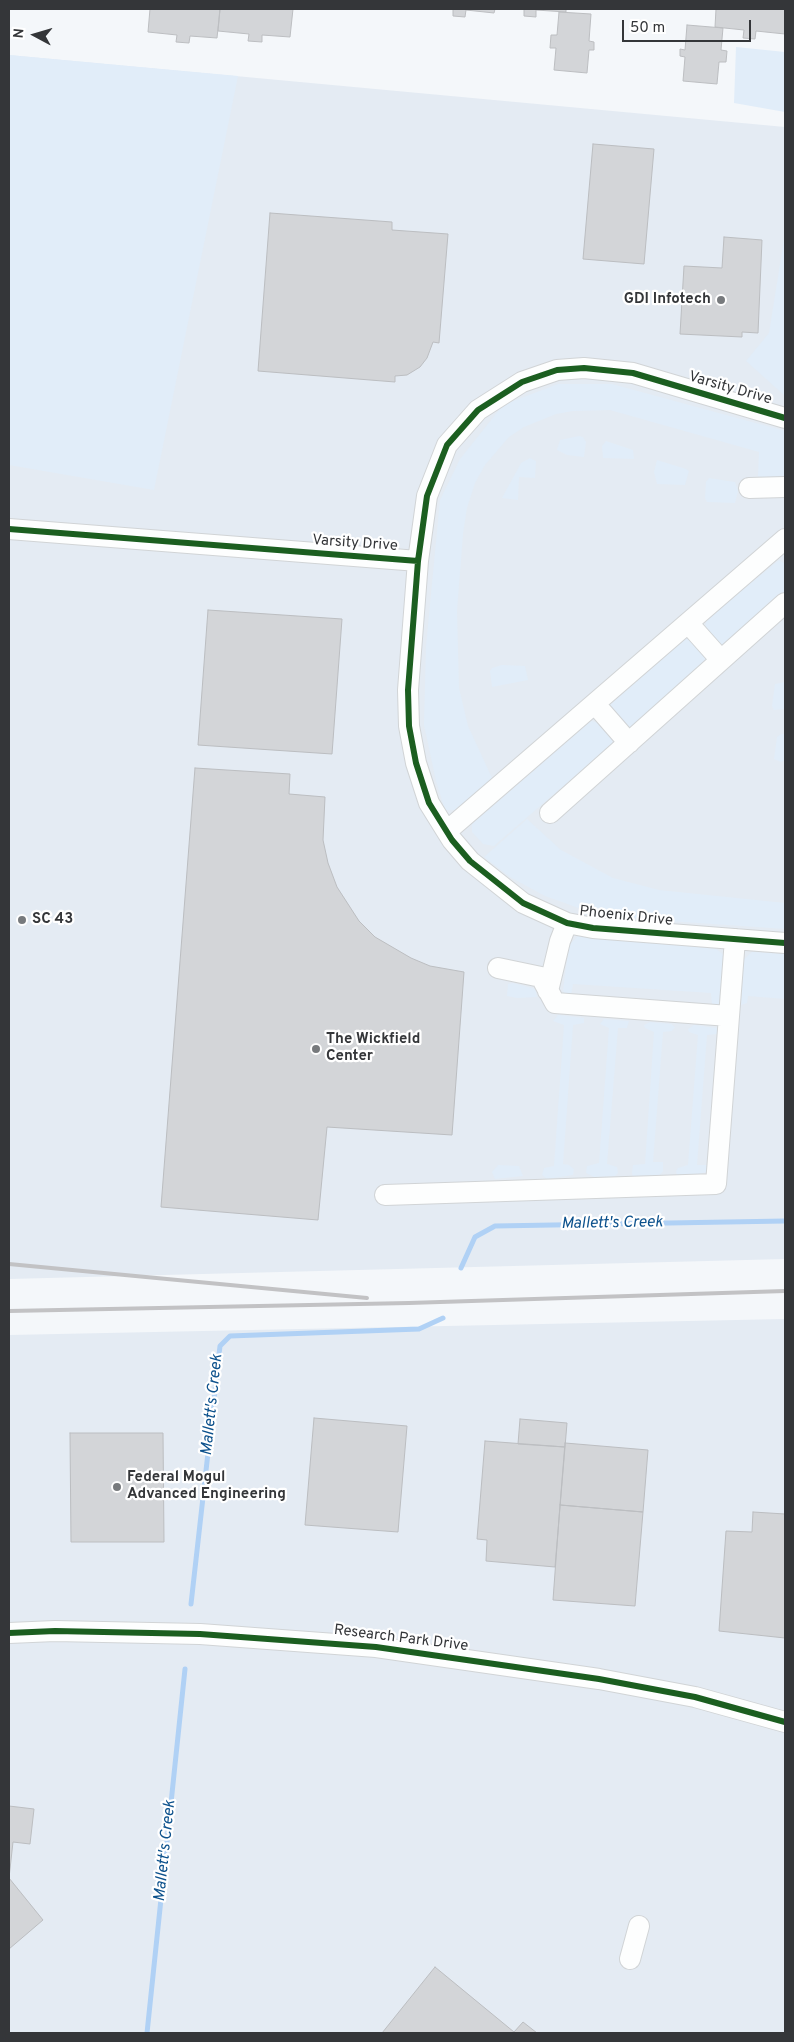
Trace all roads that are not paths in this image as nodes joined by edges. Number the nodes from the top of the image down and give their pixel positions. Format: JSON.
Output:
{"nodes":[{"id":1,"x":785,"y":418,"type":"edge"},
{"id":2,"x":785,"y":487,"type":"edge"},
{"id":3,"x":749,"y":488,"type":"dead end"},
{"id":4,"x":9,"y":529,"type":"edge"},
{"id":5,"x":785,"y":539,"type":"edge"},
{"id":6,"x":418,"y":561,"type":"junction"},
{"id":7,"x":785,"y":603,"type":"edge"},
{"id":8,"x":688,"y":623,"type":"junction"},
{"id":9,"x":722,"y":660,"type":"junction"},
{"id":10,"x":595,"y":704,"type":"junction"},
{"id":11,"x":629,"y":743,"type":"junction"},
{"id":12,"x":550,"y":812,"type":"dead end"},
{"id":13,"x":447,"y":831,"type":"junction"},
{"id":14,"x":567,"y":923,"type":"junction"},
{"id":15,"x":735,"y":939,"type":"junction"},
{"id":16,"x":785,"y":942,"type":"edge"},
{"id":17,"x":498,"y":968,"type":"dead end"},
{"id":18,"x":548,"y":991,"type":"junction"},
{"id":19,"x":729,"y":1016,"type":"junction"},
{"id":20,"x":384,"y":1195,"type":"dead end"},
{"id":21,"x":9,"y":1633,"type":"edge"},
{"id":22,"x":785,"y":1722,"type":"edge"},
{"id":23,"x":640,"y":1926,"type":"dead end"},
{"id":24,"x":630,"y":1959,"type":"dead end"}],
"edges":[{"from":1,"to":6,"type":"street","name":"Varsity Drive"},
{"from":2,"to":3,"type":"street"},
{"from":4,"to":6,"type":"street","name":"Varsity Drive"},
{"from":5,"to":8,"type":"street"},
{"from":6,"to":13,"type":"street","name":"Phoenix Drive"},
{"from":7,"to":9,"type":"street"},
{"from":8,"to":9,"type":"street"},
{"from":8,"to":10,"type":"street"},
{"from":9,"to":11,"type":"street"},
{"from":10,"to":11,"type":"street"},
{"from":10,"to":13,"type":"street"},
{"from":11,"to":12,"type":"street"},
{"from":13,"to":14,"type":"street","name":"Phoenix Drive"},
{"from":14,"to":15,"type":"street","name":"Phoenix Drive"},
{"from":14,"to":18,"type":"street"},
{"from":15,"to":16,"type":"street","name":"Phoenix Drive"},
{"from":15,"to":19,"type":"street"},
{"from":17,"to":18,"type":"street"},
{"from":18,"to":19,"type":"street"},
{"from":19,"to":20,"type":"street"},
{"from":21,"to":22,"type":"street","name":"Research Park Drive"},
{"from":23,"to":24,"type":"street"}]}
